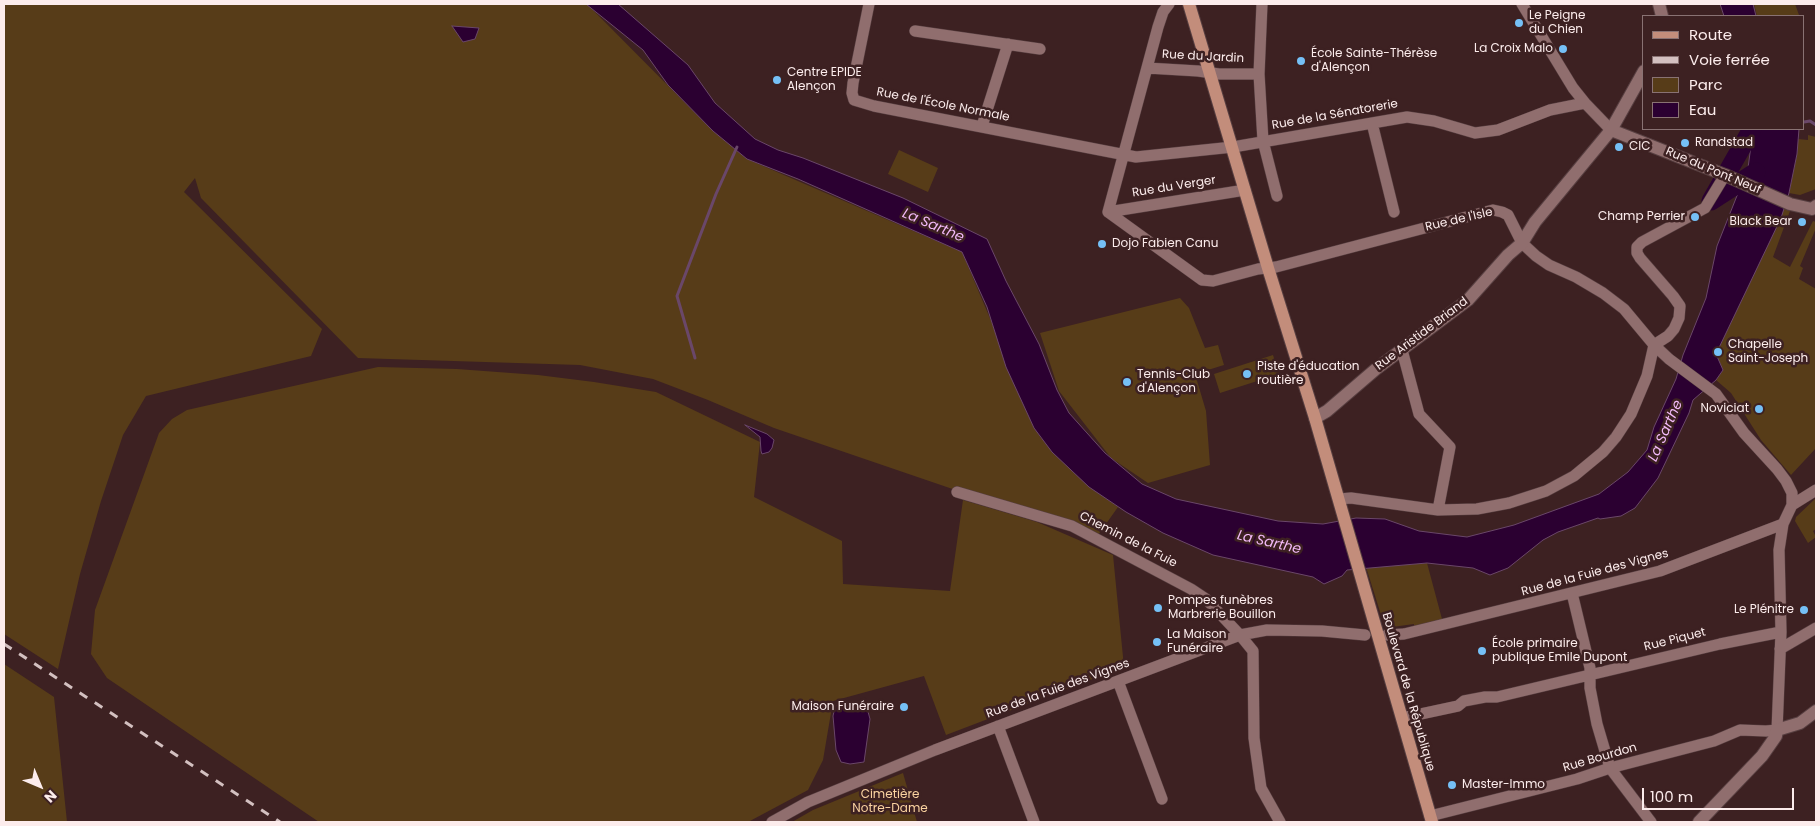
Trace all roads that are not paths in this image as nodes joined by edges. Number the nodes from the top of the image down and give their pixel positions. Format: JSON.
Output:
{"nodes":[{"id":1,"x":869,"y":4,"type":"edge"},
{"id":2,"x":1169,"y":4,"type":"edge"},
{"id":3,"x":1189,"y":4,"type":"edge"},
{"id":4,"x":1262,"y":4,"type":"edge"},
{"id":5,"x":1522,"y":4,"type":"edge"},
{"id":6,"x":915,"y":31,"type":"dead end"},
{"id":7,"x":1008,"y":44,"type":"junction"},
{"id":8,"x":1040,"y":49,"type":"dead end"},
{"id":9,"x":1147,"y":68,"type":"junction"},
{"id":10,"x":1209,"y":73,"type":"junction"},
{"id":11,"x":1258,"y":74,"type":"junction"},
{"id":12,"x":1642,"y":75,"type":"edge"},
{"id":13,"x":1585,"y":103,"type":"junction"},
{"id":14,"x":1372,"y":123,"type":"junction"},
{"id":15,"x":982,"y":126,"type":"junction"},
{"id":16,"x":1611,"y":130,"type":"junction"},
{"id":17,"x":1263,"y":141,"type":"junction"},
{"id":18,"x":1233,"y":146,"type":"junction"},
{"id":19,"x":1124,"y":155,"type":"junction"},
{"id":20,"x":1725,"y":175,"type":"junction"},
{"id":21,"x":1245,"y":190,"type":"junction"},
{"id":22,"x":1277,"y":196,"type":"dead end"},
{"id":23,"x":1815,"y":209,"type":"edge"},
{"id":24,"x":1108,"y":212,"type":"junction"},
{"id":25,"x":1394,"y":212,"type":"dead end"},
{"id":26,"x":1522,"y":243,"type":"junction"},
{"id":27,"x":1268,"y":268,"type":"junction"},
{"id":28,"x":1654,"y":345,"type":"junction"},
{"id":29,"x":1402,"y":350,"type":"junction"},
{"id":30,"x":1315,"y":418,"type":"junction"},
{"id":31,"x":1816,"y":490,"type":"edge"},
{"id":32,"x":957,"y":492,"type":"dead end"},
{"id":33,"x":1339,"y":499,"type":"junction"},
{"id":34,"x":1792,"y":505,"type":"junction"},
{"id":35,"x":1438,"y":510,"type":"junction"},
{"id":36,"x":1784,"y":524,"type":"junction"},
{"id":37,"x":1572,"y":594,"type":"junction"},
{"id":38,"x":1816,"y":628,"type":"edge"},
{"id":39,"x":1781,"y":632,"type":"junction"},
{"id":40,"x":1365,"y":634,"type":"dead end"},
{"id":41,"x":1240,"y":635,"type":"junction"},
{"id":42,"x":1388,"y":635,"type":"dead end"},
{"id":43,"x":1780,"y":650,"type":"junction"},
{"id":44,"x":1590,"y":675,"type":"junction"},
{"id":45,"x":1118,"y":681,"type":"junction"},
{"id":46,"x":1816,"y":711,"type":"edge"},
{"id":47,"x":1402,"y":718,"type":"junction"},
{"id":48,"x":998,"y":726,"type":"junction"},
{"id":49,"x":1777,"y":730,"type":"junction"},
{"id":50,"x":1610,"y":768,"type":"junction"},
{"id":51,"x":1162,"y":799,"type":"dead end"},
{"id":52,"x":1431,"y":819,"type":"edge"},
{"id":53,"x":772,"y":822,"type":"edge"},
{"id":54,"x":1034,"y":822,"type":"edge"},
{"id":55,"x":1280,"y":822,"type":"edge"},
{"id":56,"x":1651,"y":822,"type":"edge"},
{"id":57,"x":1699,"y":822,"type":"edge"}],
"edges":[{"from":1,"to":15,"type":"street","name":"Rue de l'École Normale"},
{"from":2,"to":9,"type":"street"},
{"from":3,"to":10,"type":"main road"},
{"from":4,"to":11,"type":"street"},
{"from":5,"to":13,"type":"street"},
{"from":6,"to":7,"type":"street"},
{"from":7,"to":8,"type":"street"},
{"from":7,"to":15,"type":"street"},
{"from":9,"to":10,"type":"street","name":"Rue du Jardin"},
{"from":9,"to":19,"type":"street"},
{"from":10,"to":11,"type":"street","name":"Rue du Jardin"},
{"from":10,"to":18,"type":"main road"},
{"from":11,"to":17,"type":"street"},
{"from":12,"to":16,"type":"street"},
{"from":13,"to":14,"type":"street","name":"Rue de la Sénatorerie"},
{"from":13,"to":16,"type":"street"},
{"from":14,"to":17,"type":"street","name":"Rue de la Sénatorerie"},
{"from":14,"to":25,"type":"street"},
{"from":15,"to":19,"type":"street","name":"Rue de l'École Normale"},
{"from":16,"to":20,"type":"street","name":"Rue du Pont Neuf"},
{"from":16,"to":26,"type":"street"},
{"from":17,"to":18,"type":"street","name":"Rue de la Sénatorerie"},
{"from":17,"to":22,"type":"street"},
{"from":18,"to":19,"type":"street","name":"Rue de l'École Normale"},
{"from":18,"to":21,"type":"main road"},
{"from":19,"to":24,"type":"street"},
{"from":20,"to":23,"type":"street","name":"Rue du Pont Neuf"},
{"from":20,"to":28,"type":"street"},
{"from":21,"to":24,"type":"street","name":"Rue du Verger"},
{"from":21,"to":27,"type":"main road"},
{"from":24,"to":27,"type":"street","name":"Rue de l'Isle"},
{"from":26,"to":27,"type":"street","name":"Rue de l'Isle"},
{"from":26,"to":28,"type":"street"},
{"from":26,"to":29,"type":"street","name":"Rue Aristide Briand"},
{"from":27,"to":30,"type":"main road"},
{"from":28,"to":34,"type":"street"},
{"from":28,"to":35,"type":"street"},
{"from":29,"to":30,"type":"street","name":"Rue Aristide Briand"},
{"from":29,"to":35,"type":"street"},
{"from":30,"to":33,"type":"main road"},
{"from":31,"to":34,"type":"street"},
{"from":32,"to":41,"type":"street","name":"Chemin de la Fuie"},
{"from":33,"to":35,"type":"street"},
{"from":33,"to":47,"type":"main road","name":"Boulevard de la République"},
{"from":34,"to":36,"type":"street"},
{"from":36,"to":37,"type":"street","name":"Rue de la Fuie des Vignes"},
{"from":36,"to":39,"type":"street"},
{"from":37,"to":42,"type":"street","name":"Rue de la Fuie des Vignes"},
{"from":37,"to":44,"type":"street"},
{"from":38,"to":43,"type":"street"},
{"from":39,"to":43,"type":"street"},
{"from":39,"to":44,"type":"street","name":"Rue Piquet"},
{"from":40,"to":41,"type":"street","name":"Rue de la Fuie des Vignes"},
{"from":41,"to":45,"type":"street","name":"Rue de la Fuie des Vignes"},
{"from":41,"to":55,"type":"street","name":"Chemin de la Fuie"},
{"from":43,"to":49,"type":"street"},
{"from":44,"to":47,"type":"street","name":"Rue Piquet"},
{"from":44,"to":50,"type":"street"},
{"from":45,"to":48,"type":"street","name":"Rue de la Fuie des Vignes"},
{"from":45,"to":51,"type":"street"},
{"from":46,"to":49,"type":"street"},
{"from":47,"to":52,"type":"main road","name":"Boulevard de la République"},
{"from":48,"to":53,"type":"street","name":"Rue de la Fuie des Vignes"},
{"from":48,"to":54,"type":"street"},
{"from":49,"to":50,"type":"street","name":"Rue Bourdon"},
{"from":49,"to":57,"type":"street"},
{"from":50,"to":52,"type":"street","name":"Rue Bourdon"},
{"from":50,"to":56,"type":"street"}]}
